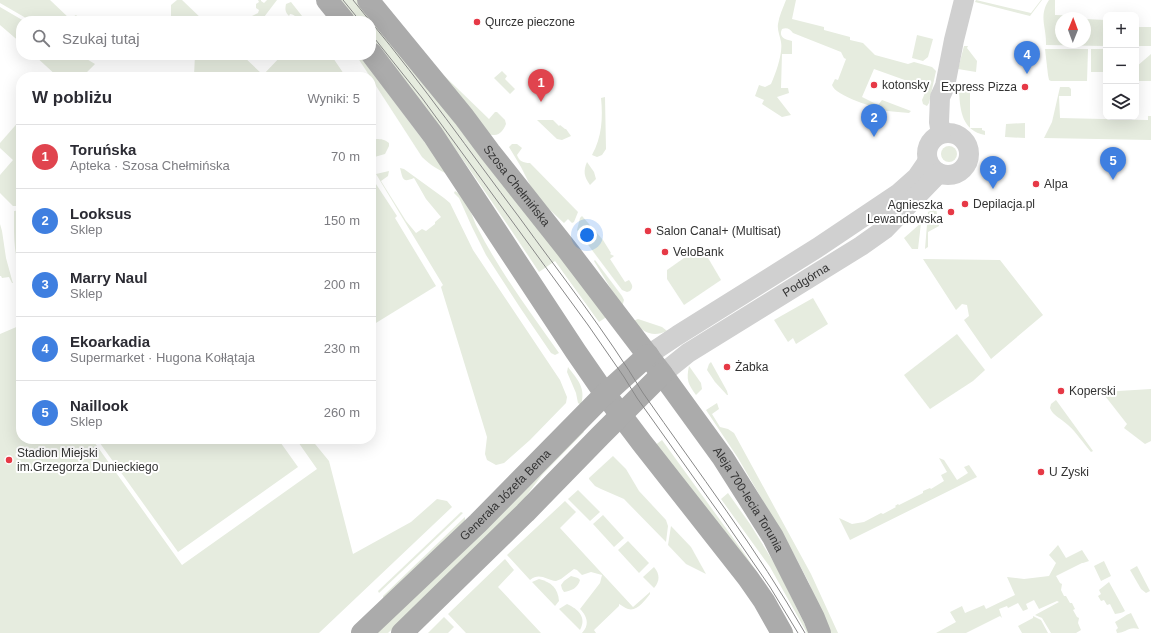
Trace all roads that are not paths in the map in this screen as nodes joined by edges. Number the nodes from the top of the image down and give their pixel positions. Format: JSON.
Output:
{"nodes":[{"id":1,"x":327,"y":0,"type":"edge"},
{"id":2,"x":368,"y":0,"type":"edge"},
{"id":3,"x":964,"y":0,"type":"edge"},
{"id":4,"x":340,"y":16,"type":"edge"},
{"id":5,"x":376,"y":60,"type":"edge"},
{"id":6,"x":947,"y":134,"type":"junction"},
{"id":7,"x":934,"y":167,"type":"junction"},
{"id":8,"x":648,"y":356,"type":"junction"},
{"id":9,"x":662,"y":374,"type":"junction"},
{"id":10,"x":606,"y":394,"type":"junction"},
{"id":11,"x":621,"y":414,"type":"junction"},
{"id":12,"x":362,"y":633,"type":"edge"},
{"id":13,"x":402,"y":633,"type":"edge"},
{"id":14,"x":782,"y":633,"type":"edge"},
{"id":15,"x":820,"y":633,"type":"edge"}],
"edges":[{"from":1,"to":4,"type":"main road"},
{"from":2,"to":8,"type":"main road","name":"Szosa Chełmińska"},
{"from":3,"to":6,"type":"street"},
{"from":5,"to":10,"type":"main road"},
{"from":6,"to":7,"type":"street"},
{"from":6,"to":7,"type":"street"},
{"from":7,"to":8,"type":"street","name":"Podgórna"},
{"from":7,"to":9,"type":"street","name":"Podgórna"},
{"from":8,"to":9,"type":"main road","name":"Szosa Chełmińska"},
{"from":8,"to":10,"type":"main road","name":"Generała Józefa Bema"},
{"from":9,"to":11,"type":"main road"},
{"from":9,"to":15,"type":"main road","name":"Aleja 700-lecia Torunia"},
{"from":10,"to":11,"type":"main road"},
{"from":10,"to":12,"type":"main road","name":"Generała Józefa Bema"},
{"from":11,"to":13,"type":"main road"},
{"from":11,"to":14,"type":"main road"}]}
